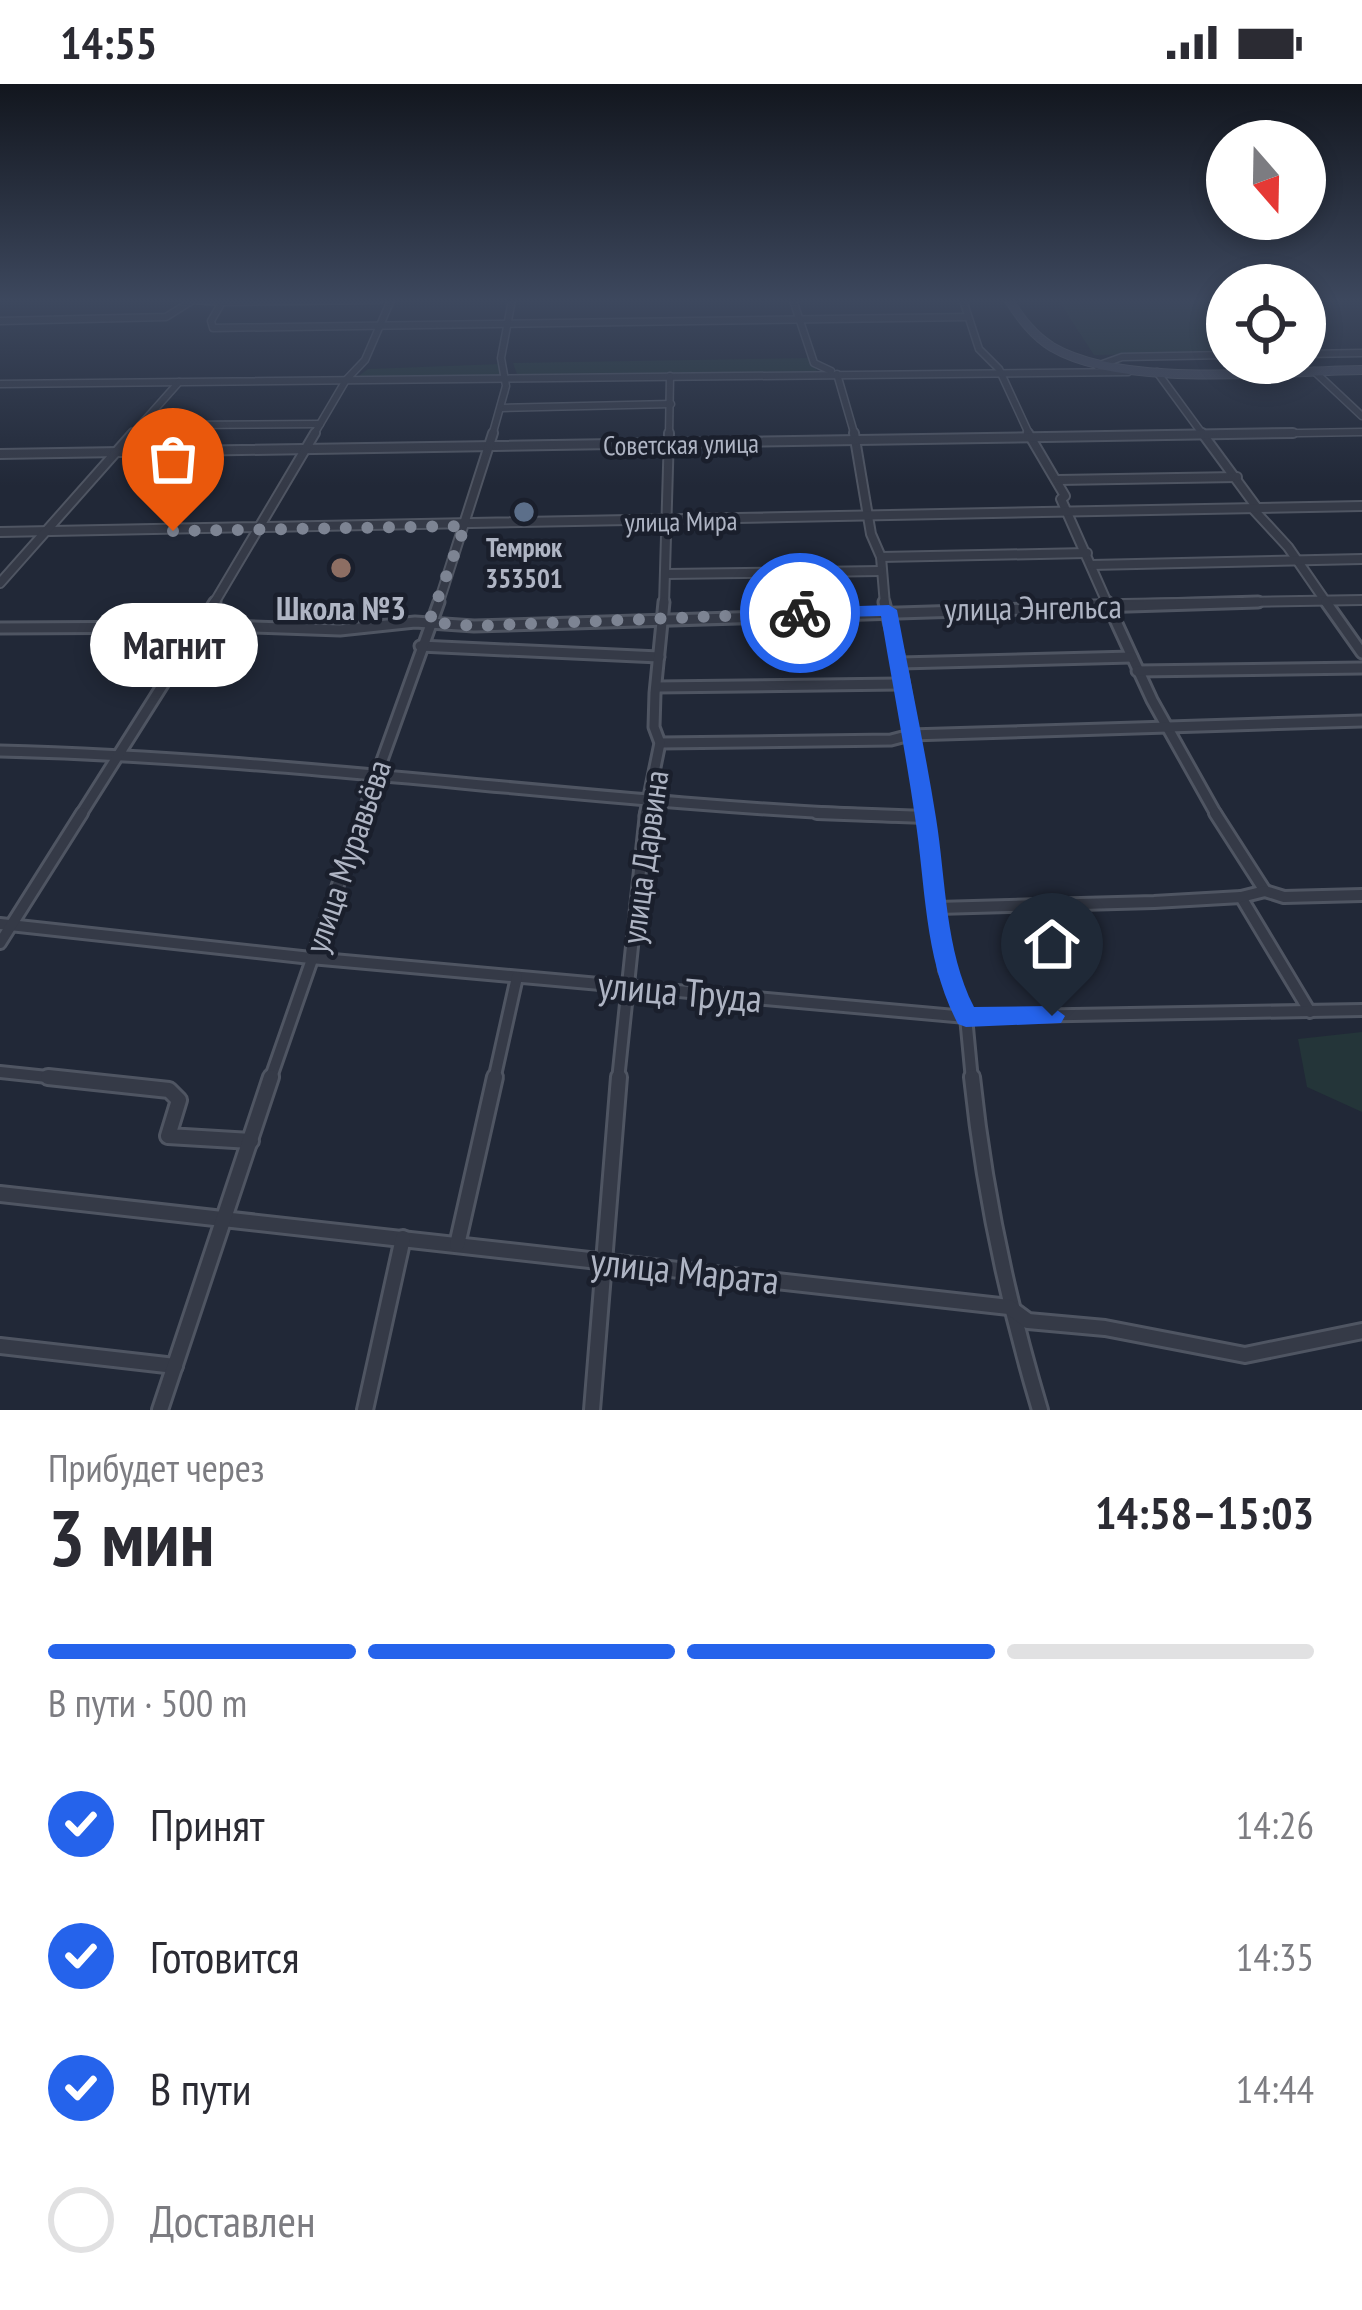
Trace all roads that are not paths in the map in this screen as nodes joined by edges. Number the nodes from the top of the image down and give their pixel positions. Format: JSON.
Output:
{"nodes":[{"id":1,"x":363,"y":362,"type":"edge"},
{"id":2,"x":502,"y":362,"type":"edge"},
{"id":3,"x":814,"y":362,"type":"edge"},
{"id":4,"x":991,"y":362,"type":"edge"},
{"id":5,"x":1083,"y":362,"type":"edge"},
{"id":6,"x":1108,"y":362,"type":"edge"},
{"id":7,"x":1095,"y":367,"type":"junction"},
{"id":8,"x":1326,"y":370,"type":"edge"},
{"id":9,"x":1362,"y":370,"type":"edge"},
{"id":10,"x":1206,"y":371,"type":"edge"},
{"id":11,"x":1000,"y":372,"type":"junction"},
{"id":12,"x":1157,"y":372,"type":"junction"},
{"id":13,"x":839,"y":374,"type":"junction"},
{"id":14,"x":670,"y":376,"type":"junction"},
{"id":15,"x":507,"y":378,"type":"junction"},
{"id":16,"x":346,"y":380,"type":"junction"},
{"id":17,"x":179,"y":382,"type":"junction"},
{"id":18,"x":1326,"y":382,"type":"edge"},
{"id":19,"x":2,"y":386,"type":"edge"},
{"id":20,"x":671,"y":404,"type":"junction"},
{"id":21,"x":502,"y":408,"type":"junction"},
{"id":22,"x":1362,"y":416,"type":"edge"},
{"id":23,"x":182,"y":424,"type":"dead end"},
{"id":24,"x":320,"y":424,"type":"junction"},
{"id":25,"x":1362,"y":432,"type":"edge"},
{"id":26,"x":1208,"y":435,"type":"junction"},
{"id":27,"x":1032,"y":437,"type":"junction"},
{"id":28,"x":856,"y":440,"type":"junction"},
{"id":29,"x":670,"y":444,"type":"junction"},
{"id":30,"x":490,"y":447,"type":"junction"},
{"id":31,"x":303,"y":451,"type":"junction"},
{"id":32,"x":115,"y":453,"type":"junction"},
{"id":33,"x":0,"y":454,"type":"edge"},
{"id":34,"x":1237,"y":477,"type":"junction"},
{"id":35,"x":1058,"y":480,"type":"junction"},
{"id":36,"x":1362,"y":506,"type":"edge"},
{"id":37,"x":1256,"y":509,"type":"junction"},
{"id":38,"x":1069,"y":512,"type":"junction"},
{"id":39,"x":870,"y":517,"type":"junction"},
{"id":40,"x":669,"y":521,"type":"junction"},
{"id":41,"x":465,"y":526,"type":"junction"},
{"id":42,"x":258,"y":530,"type":"junction"},
{"id":43,"x":0,"y":532,"type":"edge"},
{"id":44,"x":45,"y":532,"type":"junction"},
{"id":45,"x":1087,"y":553,"type":"junction"},
{"id":46,"x":881,"y":556,"type":"junction"},
{"id":47,"x":1294,"y":560,"type":"junction"},
{"id":48,"x":1362,"y":560,"type":"edge"},
{"id":49,"x":1091,"y":565,"type":"junction"},
{"id":50,"x":880,"y":571,"type":"junction"},
{"id":51,"x":668,"y":574,"type":"junction"},
{"id":52,"x":0,"y":583,"type":"edge"},
{"id":53,"x":1323,"y":600,"type":"junction"},
{"id":54,"x":1362,"y":600,"type":"edge"},
{"id":55,"x":1106,"y":604,"type":"junction"},
{"id":56,"x":889,"y":610,"type":"junction"},
{"id":57,"x":661,"y":619,"type":"junction"},
{"id":58,"x":429,"y":622,"type":"junction"},
{"id":59,"x":201,"y":626,"type":"junction"},
{"id":60,"x":0,"y":628,"type":"edge"},
{"id":61,"x":420,"y":646,"type":"junction"},
{"id":62,"x":1362,"y":653,"type":"edge"},
{"id":63,"x":659,"y":656,"type":"junction"},
{"id":64,"x":1132,"y":657,"type":"junction"},
{"id":65,"x":900,"y":663,"type":"junction"},
{"id":66,"x":1362,"y":668,"type":"edge"},
{"id":67,"x":1137,"y":670,"type":"junction"},
{"id":68,"x":900,"y":683,"type":"junction"},
{"id":69,"x":657,"y":687,"type":"junction"},
{"id":70,"x":1362,"y":721,"type":"edge"},
{"id":71,"x":1167,"y":727,"type":"junction"},
{"id":72,"x":910,"y":735,"type":"junction"},
{"id":73,"x":660,"y":743,"type":"junction"},
{"id":74,"x":0,"y":751,"type":"edge"},
{"id":75,"x":118,"y":753,"type":"junction"},
{"id":76,"x":376,"y":776,"type":"junction"},
{"id":77,"x":647,"y":800,"type":"junction"},
{"id":78,"x":926,"y":817,"type":"junction"},
{"id":79,"x":1265,"y":891,"type":"junction"},
{"id":80,"x":1362,"y":895,"type":"edge"},
{"id":81,"x":1241,"y":897,"type":"junction"},
{"id":82,"x":937,"y":908,"type":"junction"},
{"id":83,"x":6,"y":924,"type":"edge"},
{"id":84,"x":0,"y":944,"type":"edge"},
{"id":85,"x":311,"y":958,"type":"junction"},
{"id":86,"x":517,"y":977,"type":"junction"},
{"id":87,"x":626,"y":986,"type":"junction"},
{"id":88,"x":1362,"y":1010,"type":"edge"},
{"id":89,"x":1310,"y":1012,"type":"junction"},
{"id":90,"x":966,"y":1017,"type":"junction"},
{"id":91,"x":0,"y":1072,"type":"edge"},
{"id":92,"x":251,"y":1141,"type":"junction"},
{"id":93,"x":0,"y":1194,"type":"edge"},
{"id":94,"x":226,"y":1218,"type":"junction"},
{"id":95,"x":403,"y":1238,"type":"junction"},
{"id":96,"x":457,"y":1245,"type":"junction"},
{"id":97,"x":604,"y":1262,"type":"junction"},
{"id":98,"x":1009,"y":1307,"type":"junction"},
{"id":99,"x":1362,"y":1330,"type":"edge"},
{"id":100,"x":0,"y":1346,"type":"edge"},
{"id":101,"x":175,"y":1366,"type":"junction"},
{"id":102,"x":160,"y":1410,"type":"edge"},
{"id":103,"x":365,"y":1410,"type":"edge"},
{"id":104,"x":592,"y":1410,"type":"edge"},
{"id":105,"x":1040,"y":1410,"type":"edge"}],
"edges":[{"from":1,"to":16,"type":"street"},
{"from":2,"to":15,"type":"street","name":"улица Муравьёва"},
{"from":3,"to":13,"type":"street"},
{"from":4,"to":11,"type":"street"},
{"from":5,"to":7,"type":"street"},
{"from":6,"to":7,"type":"street"},
{"from":7,"to":11,"type":"street"},
{"from":7,"to":12,"type":"street"},
{"from":8,"to":9,"type":"street"},
{"from":10,"to":12,"type":"street"},
{"from":11,"to":13,"type":"street"},
{"from":11,"to":27,"type":"street"},
{"from":12,"to":26,"type":"street"},
{"from":13,"to":14,"type":"street"},
{"from":13,"to":28,"type":"street"},
{"from":14,"to":15,"type":"street"},
{"from":14,"to":20,"type":"street","name":"улица Дарвина"},
{"from":15,"to":16,"type":"street"},
{"from":15,"to":21,"type":"street","name":"улица Муравьёва"},
{"from":16,"to":17,"type":"street"},
{"from":16,"to":24,"type":"street"},
{"from":17,"to":19,"type":"street"},
{"from":17,"to":32,"type":"street"},
{"from":18,"to":22,"type":"street"},
{"from":20,"to":21,"type":"street"},
{"from":20,"to":29,"type":"street","name":"улица Дарвина"},
{"from":21,"to":30,"type":"street","name":"улица Муравьёва"},
{"from":23,"to":24,"type":"street"},
{"from":24,"to":31,"type":"street"},
{"from":25,"to":26,"type":"street","name":"Советская улица"},
{"from":26,"to":27,"type":"street","name":"Советская улица"},
{"from":26,"to":34,"type":"street"},
{"from":27,"to":28,"type":"street","name":"Советская улица"},
{"from":27,"to":35,"type":"street"},
{"from":28,"to":29,"type":"street","name":"Советская улица"},
{"from":28,"to":39,"type":"street"},
{"from":29,"to":30,"type":"street","name":"Советская улица"},
{"from":29,"to":40,"type":"street","name":"улица Дарвина"},
{"from":30,"to":31,"type":"street","name":"Советская улица"},
{"from":30,"to":41,"type":"street","name":"улица Муравьёва"},
{"from":31,"to":32,"type":"street","name":"Советская улица"},
{"from":31,"to":42,"type":"street"},
{"from":32,"to":33,"type":"street","name":"Советская улица"},
{"from":32,"to":44,"type":"street"},
{"from":34,"to":35,"type":"street"},
{"from":34,"to":37,"type":"street"},
{"from":35,"to":38,"type":"street"},
{"from":36,"to":37,"type":"street","name":"улица Мира"},
{"from":37,"to":38,"type":"street","name":"улица Мира"},
{"from":37,"to":47,"type":"street"},
{"from":38,"to":39,"type":"street","name":"улица Мира"},
{"from":38,"to":45,"type":"street"},
{"from":39,"to":40,"type":"street","name":"улица Мира"},
{"from":39,"to":46,"type":"street"},
{"from":40,"to":41,"type":"street","name":"улица Мира"},
{"from":40,"to":51,"type":"street","name":"улица Дарвина"},
{"from":41,"to":42,"type":"street","name":"улица Мира"},
{"from":41,"to":58,"type":"street","name":"улица Муравьёва"},
{"from":42,"to":44,"type":"street","name":"улица Мира"},
{"from":42,"to":59,"type":"street"},
{"from":43,"to":44,"type":"street","name":"улица Мира"},
{"from":44,"to":52,"type":"street"},
{"from":45,"to":46,"type":"street"},
{"from":45,"to":49,"type":"street"},
{"from":46,"to":50,"type":"street"},
{"from":47,"to":48,"type":"street"},
{"from":47,"to":49,"type":"street"},
{"from":47,"to":53,"type":"street"},
{"from":49,"to":55,"type":"street"},
{"from":50,"to":51,"type":"street"},
{"from":50,"to":56,"type":"street"},
{"from":51,"to":57,"type":"street","name":"улица Дарвина"},
{"from":53,"to":54,"type":"street","name":"улица Энгельса"},
{"from":53,"to":55,"type":"street","name":"улица Энгельса"},
{"from":53,"to":62,"type":"street"},
{"from":55,"to":56,"type":"street","name":"улица Энгельса"},
{"from":55,"to":64,"type":"street"},
{"from":56,"to":57,"type":"street","name":"улица Энгельса"},
{"from":56,"to":65,"type":"street"},
{"from":57,"to":58,"type":"street","name":"улица Энгельса"},
{"from":57,"to":63,"type":"street","name":"улица Дарвина"},
{"from":58,"to":59,"type":"street","name":"улица Энгельса"},
{"from":58,"to":61,"type":"street","name":"улица Муравьёва"},
{"from":59,"to":60,"type":"street","name":"улица Энгельса"},
{"from":59,"to":75,"type":"street"},
{"from":61,"to":63,"type":"street"},
{"from":61,"to":76,"type":"street","name":"улица Муравьёва"},
{"from":63,"to":69,"type":"street","name":"улица Дарвина"},
{"from":64,"to":65,"type":"street"},
{"from":64,"to":67,"type":"street"},
{"from":65,"to":68,"type":"street"},
{"from":66,"to":67,"type":"street"},
{"from":67,"to":71,"type":"street"},
{"from":68,"to":69,"type":"street"},
{"from":68,"to":72,"type":"street"},
{"from":69,"to":73,"type":"street","name":"улица Дарвина"},
{"from":70,"to":71,"type":"street"},
{"from":71,"to":72,"type":"street"},
{"from":71,"to":79,"type":"street"},
{"from":72,"to":73,"type":"street"},
{"from":72,"to":78,"type":"street"},
{"from":73,"to":77,"type":"street","name":"улица Дарвина"},
{"from":74,"to":75,"type":"street"},
{"from":75,"to":76,"type":"street"},
{"from":75,"to":83,"type":"street"},
{"from":76,"to":77,"type":"street"},
{"from":76,"to":85,"type":"street","name":"улица Муравьёва"},
{"from":77,"to":78,"type":"street"},
{"from":77,"to":87,"type":"street","name":"улица Дарвина"},
{"from":78,"to":82,"type":"street"},
{"from":79,"to":80,"type":"street"},
{"from":79,"to":81,"type":"street"},
{"from":81,"to":82,"type":"street"},
{"from":81,"to":89,"type":"street"},
{"from":82,"to":90,"type":"street"},
{"from":83,"to":84,"type":"street"},
{"from":83,"to":85,"type":"street","name":"улица Труда"},
{"from":85,"to":86,"type":"street","name":"улица Труда"},
{"from":85,"to":92,"type":"street","name":"улица Муравьёва"},
{"from":86,"to":87,"type":"street","name":"улица Труда"},
{"from":86,"to":96,"type":"street"},
{"from":87,"to":90,"type":"street","name":"улица Труда"},
{"from":87,"to":97,"type":"street","name":"улица Дарвина"},
{"from":88,"to":89,"type":"street","name":"улица Труда"},
{"from":89,"to":90,"type":"street","name":"улица Труда"},
{"from":90,"to":98,"type":"street"},
{"from":91,"to":92,"type":"street"},
{"from":92,"to":94,"type":"street","name":"улица Муравьёва"},
{"from":93,"to":94,"type":"street","name":"улица Марата"},
{"from":94,"to":95,"type":"street","name":"улица Марата"},
{"from":94,"to":101,"type":"street","name":"улица Муравьёва"},
{"from":95,"to":96,"type":"street","name":"улица Марата"},
{"from":95,"to":103,"type":"street"},
{"from":96,"to":97,"type":"street","name":"улица Марата"},
{"from":97,"to":98,"type":"street","name":"улица Марата"},
{"from":97,"to":104,"type":"street","name":"улица Дарвина"},
{"from":98,"to":99,"type":"street","name":"улица Марата"},
{"from":98,"to":105,"type":"street"},
{"from":100,"to":101,"type":"street"},
{"from":101,"to":102,"type":"street","name":"улица Муравьёва"}]}
